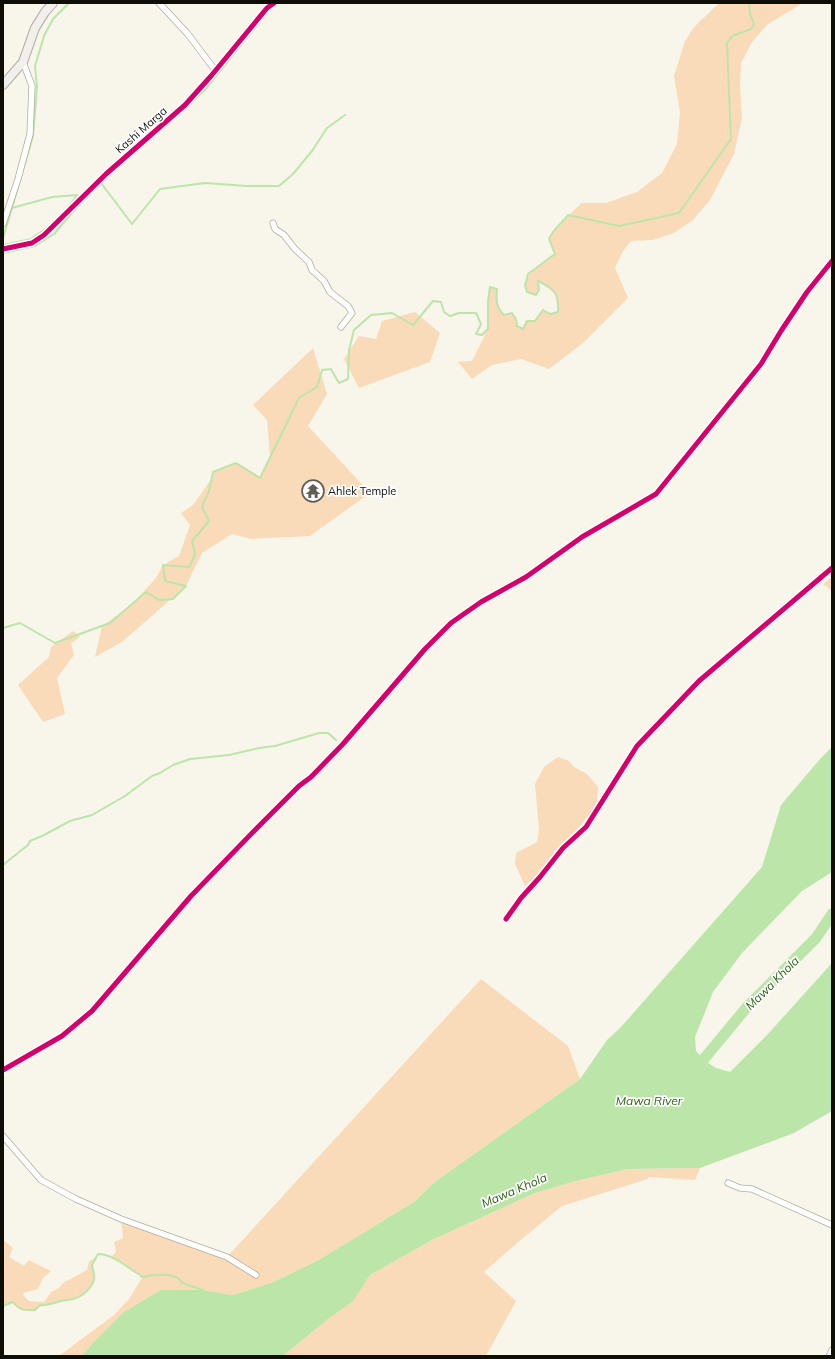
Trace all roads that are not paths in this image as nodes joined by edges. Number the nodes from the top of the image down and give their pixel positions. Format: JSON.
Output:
{"nodes":[{"id":1,"x":53,"y":3,"type":"edge"},
{"id":2,"x":159,"y":3,"type":"edge"},
{"id":3,"x":274,"y":3,"type":"edge"},
{"id":4,"x":23,"y":62,"type":"junction"},
{"id":5,"x":216,"y":70,"type":"junction"},
{"id":6,"x":3,"y":85,"type":"edge"},
{"id":7,"x":273,"y":223,"type":"dead end"},
{"id":8,"x":3,"y":224,"type":"edge"},
{"id":9,"x":3,"y":249,"type":"edge"},
{"id":10,"x":832,"y":261,"type":"edge"},
{"id":11,"x":341,"y":327,"type":"dead end"},
{"id":12,"x":832,"y":568,"type":"edge"},
{"id":13,"x":506,"y":919,"type":"dead end"},
{"id":14,"x":3,"y":1070,"type":"edge"},
{"id":15,"x":3,"y":1136,"type":"edge"},
{"id":16,"x":728,"y":1183,"type":"dead end"},
{"id":17,"x":832,"y":1225,"type":"edge"},
{"id":18,"x":256,"y":1275,"type":"dead end"},
{"id":19,"x":832,"y":1350,"type":"edge"},
{"id":20,"x":829,"y":1356,"type":"edge"}],
"edges":[{"from":1,"to":4,"type":"street"},
{"from":2,"to":5,"type":"street"},
{"from":3,"to":5,"type":"street","name":"Kashi Marga"},
{"from":4,"to":6,"type":"street"},
{"from":4,"to":8,"type":"street"},
{"from":5,"to":9,"type":"street","name":"Kashi Marga"},
{"from":7,"to":11,"type":"street"},
{"from":10,"to":14,"type":"street"},
{"from":12,"to":13,"type":"street"},
{"from":15,"to":18,"type":"street"},
{"from":16,"to":17,"type":"street"},
{"from":19,"to":20,"type":"street"}]}
